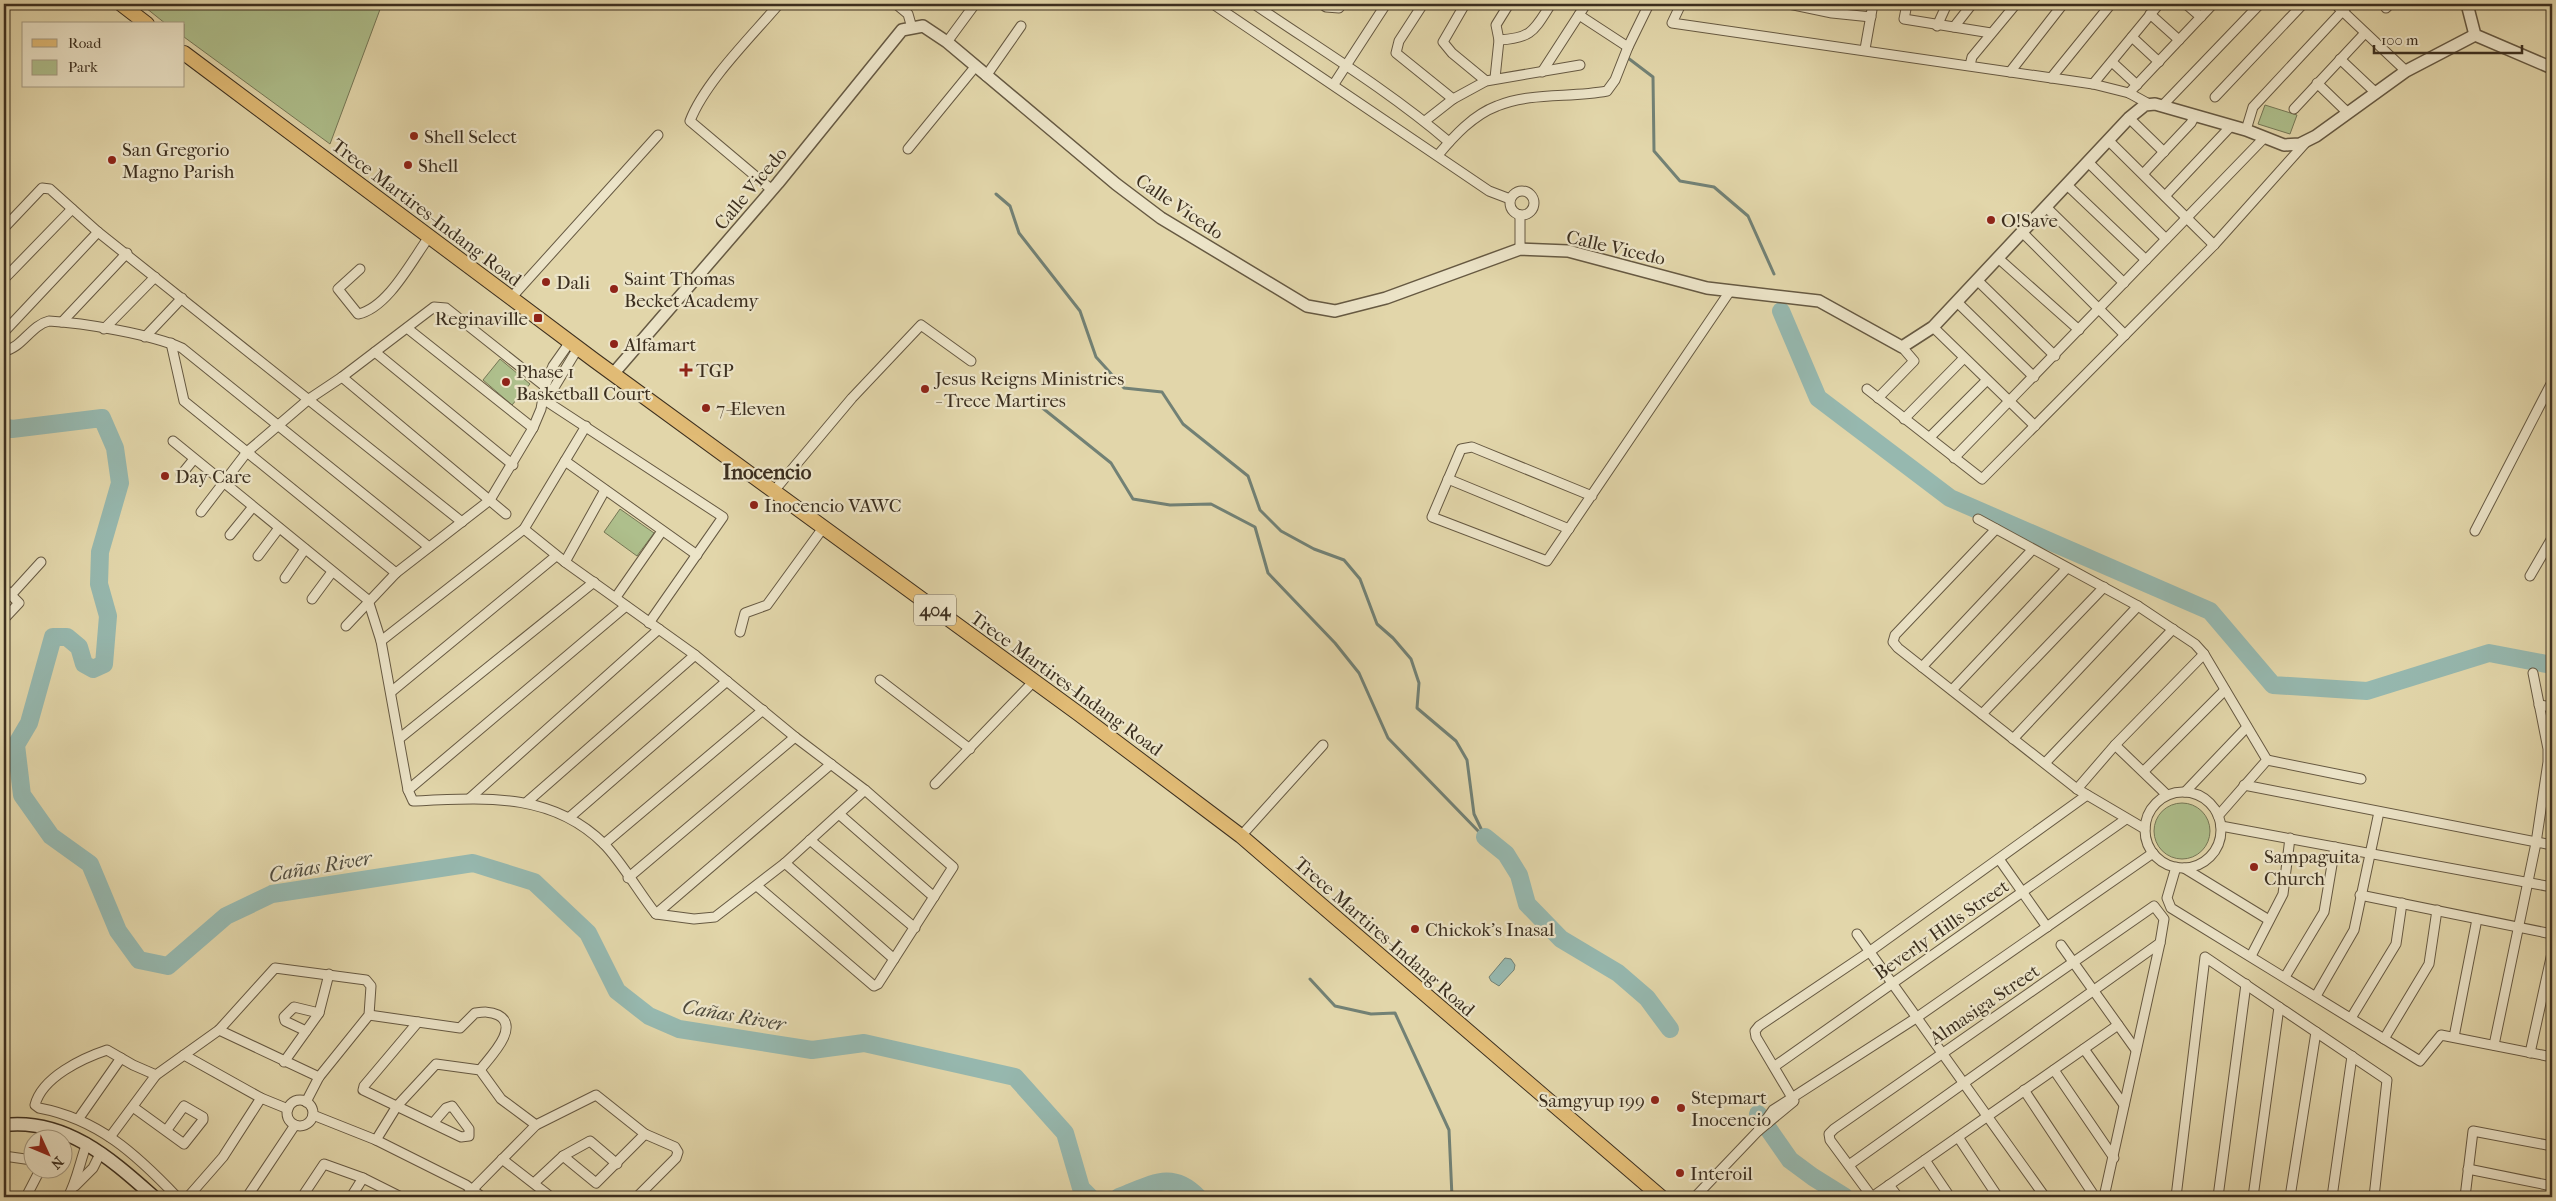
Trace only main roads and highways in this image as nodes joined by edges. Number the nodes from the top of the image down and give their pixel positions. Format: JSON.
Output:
{"nodes":[{"id":1,"x":121,"y":4,"type":"edge"},
{"id":2,"x":144,"y":22,"type":"edge"},
{"id":3,"x":185,"y":54,"type":"edge"},
{"id":4,"x":4,"y":1125,"type":"edge"},
{"id":5,"x":154,"y":1197,"type":"edge"},
{"id":6,"x":1661,"y":1197,"type":"edge"}],
"edges":[{"from":1,"to":2,"type":"main road"},
{"from":3,"to":6,"type":"main road","name":"Trece Martires-Indang Road","number":"404"},
{"from":4,"to":5,"type":"main road"}]}
